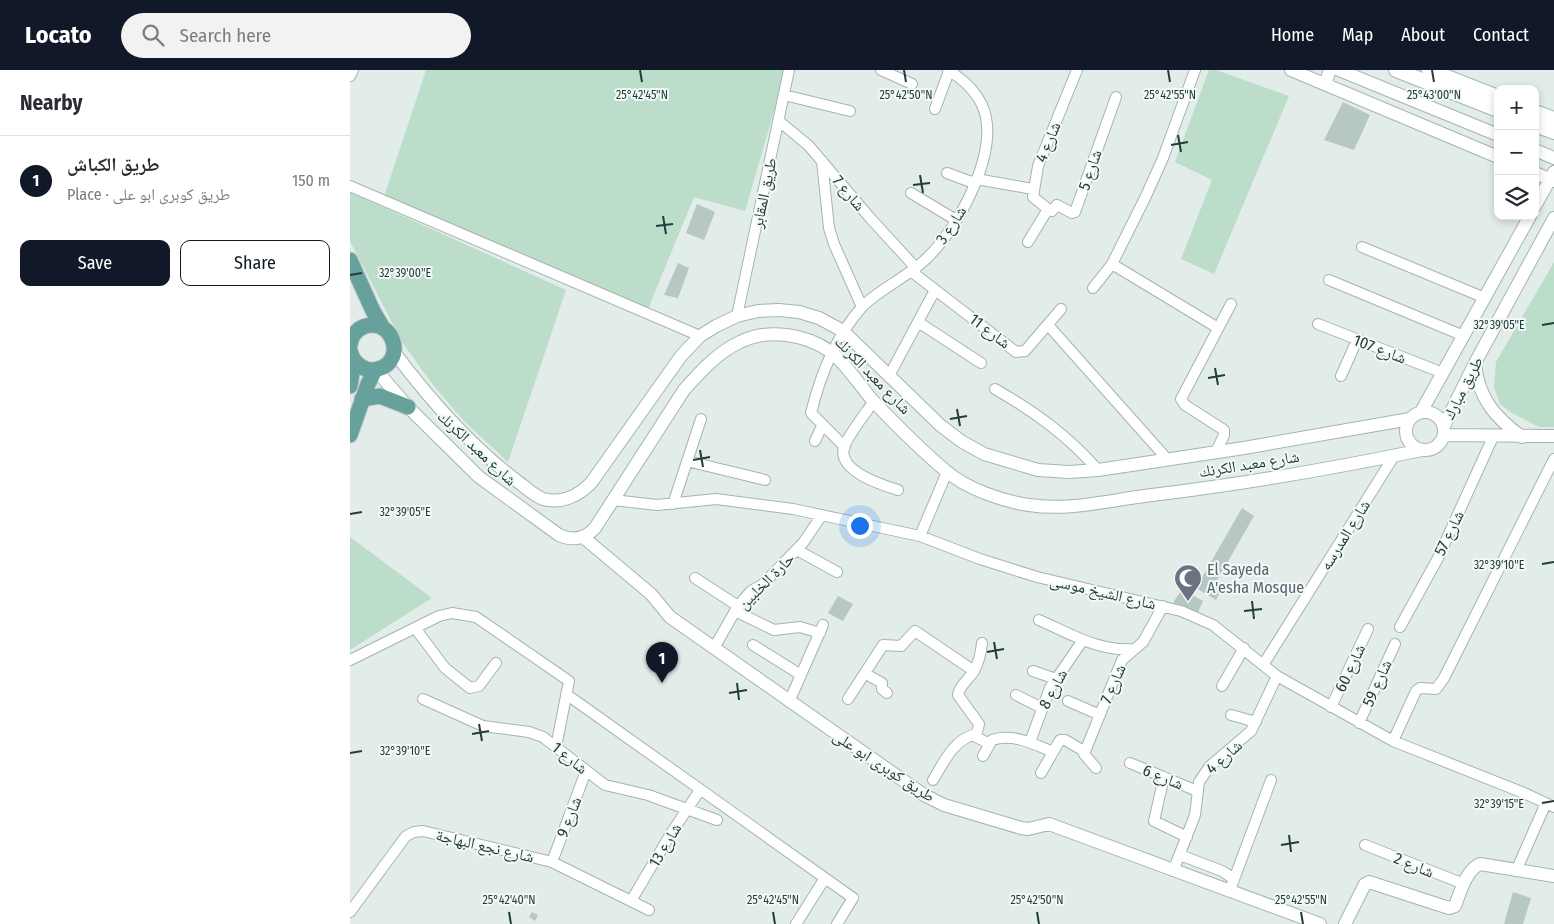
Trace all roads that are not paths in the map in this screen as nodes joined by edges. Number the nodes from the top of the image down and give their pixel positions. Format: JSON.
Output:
{"nodes":[{"id":1,"x":353,"y":70,"type":"edge"},
{"id":2,"x":789,"y":70,"type":"edge"},
{"id":3,"x":948,"y":70,"type":"edge"},
{"id":4,"x":1077,"y":70,"type":"edge"},
{"id":5,"x":1195,"y":70,"type":"edge"},
{"id":6,"x":1292,"y":70,"type":"edge"},
{"id":7,"x":1330,"y":70,"type":"edge"},
{"id":8,"x":1340,"y":70,"type":"edge"},
{"id":9,"x":1396,"y":70,"type":"edge"},
{"id":10,"x":1429,"y":70,"type":"edge"},
{"id":11,"x":886,"y":71,"type":"edge"},
{"id":12,"x":350,"y":76,"type":"edge"},
{"id":13,"x":912,"y":84,"type":"dead end"},
{"id":14,"x":1325,"y":84,"type":"junction"},
{"id":15,"x":784,"y":95,"type":"junction"},
{"id":16,"x":1494,"y":95,"type":"edge"},
{"id":17,"x":1116,"y":97,"type":"dead end"},
{"id":18,"x":1494,"y":108,"type":"edge"},
{"id":19,"x":936,"y":109,"type":"dead end"},
{"id":20,"x":850,"y":112,"type":"dead end"},
{"id":21,"x":1539,"y":113,"type":"edge"},
{"id":22,"x":1554,"y":119,"type":"edge"},
{"id":23,"x":779,"y":121,"type":"junction"},
{"id":24,"x":1539,"y":126,"type":"edge"},
{"id":25,"x":1554,"y":132,"type":"edge"},
{"id":26,"x":1494,"y":133,"type":"edge"},
{"id":27,"x":1539,"y":152,"type":"edge"},
{"id":28,"x":1494,"y":155,"type":"edge"},
{"id":29,"x":1554,"y":158,"type":"edge"},
{"id":30,"x":822,"y":160,"type":"junction"},
{"id":31,"x":947,"y":173,"type":"dead end"},
{"id":32,"x":1539,"y":174,"type":"edge"},
{"id":33,"x":1553,"y":178,"type":"edge"},
{"id":34,"x":975,"y":181,"type":"junction"},
{"id":35,"x":350,"y":186,"type":"edge"},
{"id":36,"x":1033,"y":188,"type":"junction"},
{"id":37,"x":911,"y":193,"type":"dead end"},
{"id":38,"x":1539,"y":200,"type":"edge"},
{"id":39,"x":1048,"y":209,"type":"junction"},
{"id":40,"x":1554,"y":218,"type":"edge"},
{"id":41,"x":956,"y":220,"type":"junction"},
{"id":42,"x":1528,"y":220,"type":"edge"},
{"id":43,"x":1028,"y":242,"type":"dead end"},
{"id":44,"x":1362,"y":247,"type":"dead end"},
{"id":45,"x":350,"y":260,"type":"edge"},
{"id":46,"x":1112,"y":264,"type":"junction"},
{"id":47,"x":914,"y":270,"type":"junction"},
{"id":48,"x":1329,"y":280,"type":"dead end"},
{"id":49,"x":1093,"y":288,"type":"dead end"},
{"id":50,"x":935,"y":290,"type":"junction"},
{"id":51,"x":1485,"y":298,"type":"junction"},
{"id":52,"x":1231,"y":304,"type":"dead end"},
{"id":53,"x":862,"y":307,"type":"junction"},
{"id":54,"x":1061,"y":309,"type":"dead end"},
{"id":55,"x":738,"y":316,"type":"junction"},
{"id":56,"x":350,"y":322,"type":"edge"},
{"id":57,"x":918,"y":322,"type":"junction"},
{"id":58,"x":1318,"y":324,"type":"dead end"},
{"id":59,"x":1048,"y":325,"type":"junction"},
{"id":60,"x":383,"y":328,"type":"junction"},
{"id":61,"x":1218,"y":328,"type":"junction"},
{"id":62,"x":843,"y":331,"type":"junction"},
{"id":63,"x":700,"y":336,"type":"junction"},
{"id":64,"x":1464,"y":336,"type":"junction"},
{"id":65,"x":1357,"y":340,"type":"junction"},
{"id":66,"x":350,"y":341,"type":"edge"},
{"id":67,"x":350,"y":344,"type":"edge"},
{"id":68,"x":394,"y":352,"type":"junction"},
{"id":69,"x":831,"y":353,"type":"junction"},
{"id":70,"x":352,"y":356,"type":"edge"},
{"id":71,"x":981,"y":363,"type":"dead end"},
{"id":72,"x":1475,"y":363,"type":"junction"},
{"id":73,"x":376,"y":370,"type":"junction"},
{"id":74,"x":1443,"y":373,"type":"junction"},
{"id":75,"x":889,"y":376,"type":"junction"},
{"id":76,"x":1340,"y":376,"type":"dead end"},
{"id":77,"x":350,"y":386,"type":"edge"},
{"id":78,"x":995,"y":389,"type":"dead end"},
{"id":79,"x":362,"y":399,"type":"junction"},
{"id":80,"x":650,"y":400,"type":"junction"},
{"id":81,"x":874,"y":401,"type":"junction"},
{"id":82,"x":408,"y":406,"type":"junction"},
{"id":83,"x":1421,"y":412,"type":"junction"},
{"id":84,"x":669,"y":413,"type":"junction"},
{"id":85,"x":701,"y":419,"type":"dead end"},
{"id":86,"x":1410,"y":419,"type":"junction"},
{"id":87,"x":822,"y":426,"type":"junction"},
{"id":88,"x":1444,"y":431,"type":"junction"},
{"id":89,"x":350,"y":435,"type":"edge"},
{"id":90,"x":1554,"y":436,"type":"edge"},
{"id":91,"x":1493,"y":437,"type":"junction"},
{"id":92,"x":1522,"y":437,"type":"junction"},
{"id":93,"x":815,"y":441,"type":"dead end"},
{"id":94,"x":844,"y":447,"type":"junction"},
{"id":95,"x":1422,"y":450,"type":"junction"},
{"id":96,"x":1216,"y":452,"type":"junction"},
{"id":97,"x":1394,"y":456,"type":"junction"},
{"id":98,"x":1554,"y":459,"type":"edge"},
{"id":99,"x":1168,"y":460,"type":"junction"},
{"id":100,"x":687,"y":461,"type":"junction"},
{"id":101,"x":1098,"y":470,"type":"junction"},
{"id":102,"x":947,"y":472,"type":"junction"},
{"id":103,"x":766,"y":480,"type":"dead end"},
{"id":104,"x":898,"y":490,"type":"dead end"},
{"id":105,"x":612,"y":500,"type":"junction"},
{"id":106,"x":674,"y":504,"type":"junction"},
{"id":107,"x":822,"y":515,"type":"junction"},
{"id":108,"x":920,"y":536,"type":"junction"},
{"id":109,"x":583,"y":537,"type":"junction"},
{"id":110,"x":797,"y":550,"type":"junction"},
{"id":111,"x":837,"y":572,"type":"dead end"},
{"id":112,"x":695,"y":578,"type":"dead end"},
{"id":113,"x":1163,"y":606,"type":"junction"},
{"id":114,"x":737,"y":608,"type":"junction"},
{"id":115,"x":1039,"y":620,"type":"dead end"},
{"id":116,"x":1400,"y":627,"type":"dead end"},
{"id":117,"x":415,"y":628,"type":"junction"},
{"id":118,"x":1368,"y":629,"type":"dead end"},
{"id":119,"x":1083,"y":640,"type":"junction"},
{"id":120,"x":982,"y":643,"type":"dead end"},
{"id":121,"x":1395,"y":644,"type":"dead end"},
{"id":122,"x":753,"y":645,"type":"dead end"},
{"id":123,"x":714,"y":648,"type":"junction"},
{"id":124,"x":1244,"y":648,"type":"junction"},
{"id":125,"x":1136,"y":649,"type":"junction"},
{"id":126,"x":350,"y":660,"type":"edge"},
{"id":127,"x":496,"y":662,"type":"dead end"},
{"id":128,"x":1263,"y":664,"type":"junction"},
{"id":129,"x":974,"y":671,"type":"junction"},
{"id":130,"x":1033,"y":671,"type":"dead end"},
{"id":131,"x":866,"y":674,"type":"junction"},
{"id":132,"x":802,"y":675,"type":"junction"},
{"id":133,"x":1277,"y":676,"type":"junction"},
{"id":134,"x":1056,"y":679,"type":"junction"},
{"id":135,"x":1222,"y":686,"type":"dead end"},
{"id":136,"x":888,"y":693,"type":"dead end"},
{"id":137,"x":566,"y":694,"type":"junction"},
{"id":138,"x":1016,"y":695,"type":"dead end"},
{"id":139,"x":848,"y":698,"type":"dead end"},
{"id":140,"x":424,"y":700,"type":"dead end"},
{"id":141,"x":1068,"y":701,"type":"dead end"},
{"id":142,"x":789,"y":702,"type":"junction"},
{"id":143,"x":1331,"y":707,"type":"junction"},
{"id":144,"x":1042,"y":708,"type":"junction"},
{"id":145,"x":1231,"y":714,"type":"dead end"},
{"id":146,"x":1100,"y":716,"type":"junction"},
{"id":147,"x":1256,"y":722,"type":"junction"},
{"id":148,"x":1359,"y":723,"type":"junction"},
{"id":149,"x":976,"y":734,"type":"junction"},
{"id":150,"x":1393,"y":741,"type":"junction"},
{"id":151,"x":1030,"y":742,"type":"junction"},
{"id":152,"x":988,"y":744,"type":"junction"},
{"id":153,"x":556,"y":747,"type":"junction"},
{"id":154,"x":1053,"y":752,"type":"junction"},
{"id":155,"x":1084,"y":752,"type":"junction"},
{"id":156,"x":983,"y":756,"type":"dead end"},
{"id":157,"x":1130,"y":763,"type":"dead end"},
{"id":158,"x":1096,"y":768,"type":"dead end"},
{"id":159,"x":586,"y":771,"type":"junction"},
{"id":160,"x":1041,"y":773,"type":"dead end"},
{"id":161,"x":1164,"y":777,"type":"junction"},
{"id":162,"x":933,"y":780,"type":"dead end"},
{"id":163,"x":1271,"y":780,"type":"dead end"},
{"id":164,"x":700,"y":790,"type":"junction"},
{"id":165,"x":1197,"y":791,"type":"junction"},
{"id":166,"x":1550,"y":805,"type":"edge"},
{"id":167,"x":686,"y":810,"type":"junction"},
{"id":168,"x":717,"y":820,"type":"dead end"},
{"id":169,"x":1187,"y":838,"type":"junction"},
{"id":170,"x":1365,"y":845,"type":"dead end"},
{"id":171,"x":1180,"y":855,"type":"junction"},
{"id":172,"x":552,"y":862,"type":"junction"},
{"id":173,"x":1173,"y":871,"type":"junction"},
{"id":174,"x":1516,"y":871,"type":"junction"},
{"id":175,"x":1554,"y":876,"type":"edge"},
{"id":176,"x":825,"y":878,"type":"junction"},
{"id":177,"x":1232,"y":884,"type":"junction"},
{"id":178,"x":1464,"y":884,"type":"junction"},
{"id":179,"x":631,"y":901,"type":"junction"},
{"id":180,"x":649,"y":910,"type":"dead end"},
{"id":181,"x":350,"y":912,"type":"edge"},
{"id":182,"x":796,"y":924,"type":"edge"},
{"id":183,"x":837,"y":924,"type":"edge"},
{"id":184,"x":1320,"y":924,"type":"edge"},
{"id":185,"x":1345,"y":924,"type":"edge"}],
"edges":[{"from":1,"to":12,"type":"street"},
{"from":2,"to":15,"type":"street","name":"طريق المقابر"},
{"from":3,"to":19,"type":"street"},
{"from":3,"to":34,"type":"street","name":"شارع 3"},
{"from":4,"to":36,"type":"street","name":"شارع 4"},
{"from":5,"to":46,"type":"street"},
{"from":6,"to":14,"type":"street"},
{"from":7,"to":14,"type":"street"},
{"from":8,"to":26,"type":"street"},
{"from":9,"to":18,"type":"main road"},
{"from":10,"to":16,"type":"main road"},
{"from":11,"to":13,"type":"street"},
{"from":14,"to":28,"type":"street"},
{"from":15,"to":20,"type":"street"},
{"from":15,"to":23,"type":"street","name":"طريق المقابر"},
{"from":17,"to":39,"type":"street","name":"شارع 5"},
{"from":21,"to":22,"type":"main road"},
{"from":23,"to":30,"type":"street","name":"شارع 7"},
{"from":23,"to":55,"type":"street","name":"طريق المقابر"},
{"from":24,"to":25,"type":"main road"},
{"from":27,"to":29,"type":"street"},
{"from":30,"to":47,"type":"street","name":"شارع 7"},
{"from":30,"to":53,"type":"street"},
{"from":31,"to":34,"type":"street"},
{"from":32,"to":33,"type":"street"},
{"from":33,"to":38,"type":"street"},
{"from":34,"to":36,"type":"street"},
{"from":34,"to":41,"type":"street","name":"شارع 3"},
{"from":35,"to":63,"type":"street"},
{"from":36,"to":39,"type":"street"},
{"from":37,"to":41,"type":"street"},
{"from":39,"to":43,"type":"street"},
{"from":40,"to":72,"type":"street","name":"طريق مبارك"},
{"from":41,"to":47,"type":"street","name":"شارع 3"},
{"from":42,"to":51,"type":"street","name":"طريق مبارك"},
{"from":44,"to":51,"type":"street"},
{"from":45,"to":60,"type":"main road"},
{"from":46,"to":49,"type":"street"},
{"from":46,"to":61,"type":"street"},
{"from":47,"to":50,"type":"street","name":"شارع 11"},
{"from":47,"to":53,"type":"street","name":"شارع 3"},
{"from":48,"to":64,"type":"street"},
{"from":50,"to":57,"type":"street"},
{"from":50,"to":59,"type":"street","name":"شارع 11"},
{"from":51,"to":64,"type":"street","name":"طريق مبارك"},
{"from":52,"to":61,"type":"street"},
{"from":53,"to":62,"type":"street","name":"شارع 3"},
{"from":54,"to":59,"type":"street","name":"شارع 11"},
{"from":55,"to":62,"type":"street","name":"شارع معبد الكرنك"},
{"from":55,"to":63,"type":"street","name":"شارع معبد الكرنك"},
{"from":56,"to":66,"type":"main road"},
{"from":57,"to":71,"type":"street"},
{"from":57,"to":75,"type":"street"},
{"from":58,"to":65,"type":"street","name":"شارع 107"},
{"from":59,"to":99,"type":"street"},
{"from":60,"to":66,"type":"main road"},
{"from":60,"to":68,"type":"main road"},
{"from":61,"to":96,"type":"street"},
{"from":62,"to":69,"type":"street","name":"شارع 3"},
{"from":62,"to":75,"type":"street","name":"شارع معبد الكرنك"},
{"from":63,"to":80,"type":"street","name":"شارع معبد الكرنك"},
{"from":64,"to":74,"type":"street","name":"طريق مبارك"},
{"from":65,"to":74,"type":"street","name":"شارع 107"},
{"from":65,"to":76,"type":"street"},
{"from":66,"to":67,"type":"main road"},
{"from":68,"to":73,"type":"main road"},
{"from":68,"to":80,"type":"street","name":"شارع معبد الكرنك"},
{"from":69,"to":81,"type":"street","name":"شارع معبد الكرنك"},
{"from":69,"to":84,"type":"street","name":"شارع معبد الكرنك"},
{"from":69,"to":87,"type":"street","name":"شارع 3"},
{"from":70,"to":73,"type":"main road"},
{"from":70,"to":77,"type":"main road"},
{"from":72,"to":88,"type":"street","name":"طريق مبارك"},
{"from":72,"to":92,"type":"street"},
{"from":73,"to":79,"type":"main road"},
{"from":73,"to":82,"type":"street","name":"شارع معبد الكرنك"},
{"from":74,"to":83,"type":"street","name":"طريق مبارك"},
{"from":75,"to":101,"type":"street","name":"شارع معبد الكرنك"},
{"from":78,"to":101,"type":"street"},
{"from":79,"to":82,"type":"main road"},
{"from":79,"to":89,"type":"main road"},
{"from":80,"to":84,"type":"street"},
{"from":81,"to":94,"type":"street"},
{"from":81,"to":102,"type":"street","name":"شارع معبد الكرنك"},
{"from":82,"to":109,"type":"street","name":"شارع معبد الكرنك"},
{"from":83,"to":86,"type":"street"},
{"from":83,"to":88,"type":"street"},
{"from":84,"to":105,"type":"street","name":"شارع معبد الكرنك"},
{"from":85,"to":100,"type":"street"},
{"from":86,"to":95,"type":"street"},
{"from":86,"to":96,"type":"street","name":"شارع معبد الكرنك"},
{"from":87,"to":93,"type":"street"},
{"from":87,"to":94,"type":"street"},
{"from":88,"to":91,"type":"street"},
{"from":88,"to":95,"type":"street"},
{"from":90,"to":92,"type":"street"},
{"from":91,"to":92,"type":"street"},
{"from":91,"to":116,"type":"street","name":"شارع 57"},
{"from":94,"to":104,"type":"street"},
{"from":95,"to":97,"type":"street","name":"شارع معبد الكرنك"},
{"from":96,"to":99,"type":"street","name":"شارع معبد الكرنك"},
{"from":97,"to":102,"type":"street","name":"شارع معبد الكرنك"},
{"from":97,"to":128,"type":"street","name":"شارع المدرسه"},
{"from":98,"to":150,"type":"street"},
{"from":99,"to":101,"type":"street","name":"شارع معبد الكرنك"},
{"from":100,"to":103,"type":"street"},
{"from":100,"to":106,"type":"street"},
{"from":102,"to":108,"type":"street"},
{"from":105,"to":106,"type":"street","name":"شارع الشيخ موسى"},
{"from":105,"to":109,"type":"street","name":"شارع معبد الكرنك"},
{"from":106,"to":107,"type":"street","name":"شارع الشيخ موسى"},
{"from":107,"to":108,"type":"street","name":"شارع الشيخ موسى"},
{"from":107,"to":110,"type":"street","name":"حارة الخلبين"},
{"from":108,"to":113,"type":"street","name":"شارع الشيخ موسى"},
{"from":109,"to":123,"type":"street","name":"طريق كوبرى ابو على"},
{"from":110,"to":111,"type":"street"},
{"from":110,"to":114,"type":"street","name":"حارة الخلبين"},
{"from":112,"to":114,"type":"street"},
{"from":113,"to":124,"type":"street","name":"شارع الشيخ موسى"},
{"from":113,"to":125,"type":"street","name":"شارع 7"},
{"from":114,"to":123,"type":"street","name":"حارة الخلبين"},
{"from":114,"to":132,"type":"street"},
{"from":115,"to":119,"type":"street"},
{"from":117,"to":126,"type":"street"},
{"from":117,"to":127,"type":"street"},
{"from":117,"to":137,"type":"street"},
{"from":118,"to":143,"type":"street","name":"شارع 60"},
{"from":119,"to":125,"type":"street"},
{"from":119,"to":134,"type":"street","name":"شارع 8"},
{"from":120,"to":129,"type":"street"},
{"from":121,"to":148,"type":"street","name":"شارع 59"},
{"from":122,"to":132,"type":"street"},
{"from":123,"to":142,"type":"street","name":"طريق كوبرى ابو على"},
{"from":124,"to":128,"type":"street","name":"شارع الشيخ موسى"},
{"from":124,"to":135,"type":"street"},
{"from":125,"to":146,"type":"street","name":"شارع 7"},
{"from":128,"to":133,"type":"street","name":"شارع الشيخ موسى"},
{"from":129,"to":131,"type":"street"},
{"from":129,"to":149,"type":"street"},
{"from":130,"to":134,"type":"street"},
{"from":131,"to":136,"type":"street"},
{"from":131,"to":139,"type":"street"},
{"from":132,"to":142,"type":"street"},
{"from":133,"to":143,"type":"street","name":"شارع الشيخ موسى"},
{"from":133,"to":147,"type":"street","name":"شارع 4"},
{"from":134,"to":144,"type":"street","name":"شارع 8"},
{"from":137,"to":153,"type":"street"},
{"from":137,"to":164,"type":"street"},
{"from":138,"to":144,"type":"street"},
{"from":140,"to":153,"type":"street","name":"شارع 1"},
{"from":141,"to":146,"type":"street"},
{"from":142,"to":173,"type":"street","name":"طريق كوبرى ابو على"},
{"from":143,"to":148,"type":"street","name":"شارع الشيخ موسى"},
{"from":144,"to":151,"type":"street","name":"شارع 8"},
{"from":145,"to":147,"type":"street"},
{"from":146,"to":155,"type":"street","name":"شارع 7"},
{"from":147,"to":165,"type":"street","name":"شارع 4"},
{"from":148,"to":150,"type":"street","name":"شارع الشيخ موسى"},
{"from":149,"to":152,"type":"street"},
{"from":149,"to":162,"type":"street"},
{"from":150,"to":166,"type":"street","name":"شارع الشيخ موسى"},
{"from":151,"to":152,"type":"street"},
{"from":151,"to":154,"type":"street"},
{"from":152,"to":156,"type":"street"},
{"from":153,"to":159,"type":"street","name":"شارع 1"},
{"from":154,"to":155,"type":"street"},
{"from":154,"to":160,"type":"street"},
{"from":155,"to":158,"type":"street"},
{"from":157,"to":161,"type":"street","name":"شارع 6"},
{"from":159,"to":167,"type":"street","name":"شارع 1"},
{"from":159,"to":172,"type":"street","name":"شارع 9"},
{"from":161,"to":165,"type":"street","name":"شارع 6"},
{"from":161,"to":169,"type":"street"},
{"from":163,"to":177,"type":"street"},
{"from":164,"to":167,"type":"street","name":"شارع 13"},
{"from":164,"to":176,"type":"street"},
{"from":165,"to":169,"type":"street","name":"شارع 4"},
{"from":166,"to":174,"type":"street"},
{"from":167,"to":168,"type":"street","name":"شارع 1"},
{"from":167,"to":179,"type":"street","name":"شارع 13"},
{"from":169,"to":171,"type":"street","name":"شارع 4"},
{"from":170,"to":178,"type":"street","name":"شارع 2"},
{"from":171,"to":173,"type":"street","name":"شارع 4"},
{"from":171,"to":177,"type":"street"},
{"from":172,"to":179,"type":"street","name":"شارع نجع البهاجة"},
{"from":172,"to":181,"type":"street","name":"شارع نجع البهاجة"},
{"from":173,"to":177,"type":"street","name":"طريق كوبرى ابو على"},
{"from":174,"to":175,"type":"street"},
{"from":174,"to":178,"type":"street"},
{"from":176,"to":182,"type":"street"},
{"from":176,"to":183,"type":"street"},
{"from":177,"to":184,"type":"street","name":"طريق كوبرى ابو على"},
{"from":178,"to":185,"type":"street"},
{"from":179,"to":180,"type":"street","name":"شارع نجع البهاجة"}]}
